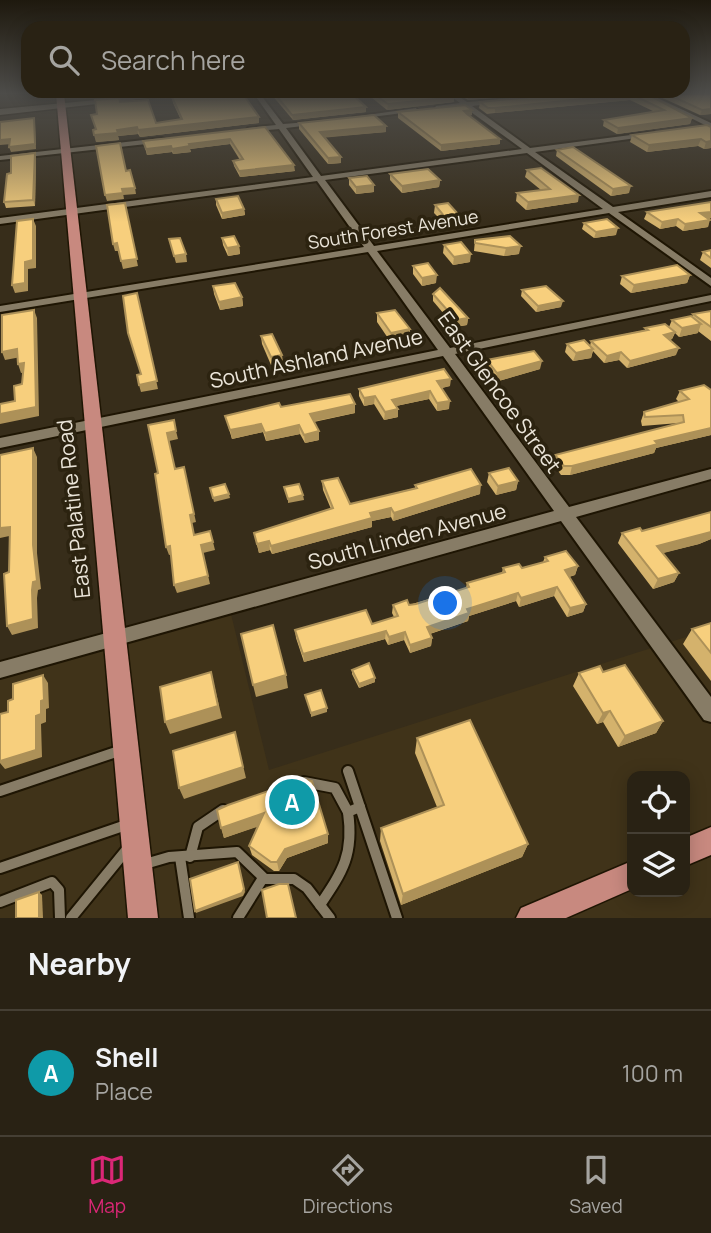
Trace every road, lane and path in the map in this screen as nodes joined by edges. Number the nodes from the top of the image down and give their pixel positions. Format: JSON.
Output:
{"nodes":[{"id":1,"x":65,"y":137,"type":"edge"},
{"id":2,"x":287,"y":137,"type":"edge"},
{"id":3,"x":512,"y":137,"type":"edge"},
{"id":4,"x":630,"y":137,"type":"edge"},
{"id":5,"x":173,"y":138,"type":"edge"},
{"id":6,"x":66,"y":150,"type":"junction"},
{"id":7,"x":530,"y":150,"type":"junction"},
{"id":8,"x":0,"y":158,"type":"edge"},
{"id":9,"x":319,"y":179,"type":"junction"},
{"id":10,"x":711,"y":194,"type":"edge"},
{"id":11,"x":611,"y":210,"type":"junction"},
{"id":12,"x":72,"y":212,"type":"junction"},
{"id":13,"x":0,"y":221,"type":"edge"},
{"id":14,"x":371,"y":249,"type":"junction"},
{"id":15,"x":711,"y":283,"type":"edge"},
{"id":16,"x":80,"y":296,"type":"junction"},
{"id":17,"x":711,"y":298,"type":"edge"},
{"id":18,"x":0,"y":309,"type":"edge"},
{"id":19,"x":447,"y":351,"type":"junction"},
{"id":20,"x":93,"y":424,"type":"junction"},
{"id":21,"x":0,"y":443,"type":"edge"},
{"id":22,"x":711,"y":474,"type":"edge"},
{"id":23,"x":565,"y":515,"type":"junction"},
{"id":24,"x":114,"y":638,"type":"junction"},
{"id":25,"x":0,"y":670,"type":"edge"},
{"id":26,"x":711,"y":713,"type":"edge"},
{"id":27,"x":125,"y":748,"type":"junction"},
{"id":28,"x":348,"y":771,"type":"dead end"},
{"id":29,"x":291,"y":786,"type":"edge"},
{"id":30,"x":0,"y":791,"type":"edge"},
{"id":31,"x":241,"y":803,"type":"edge"},
{"id":32,"x":354,"y":809,"type":"junction"},
{"id":33,"x":711,"y":841,"type":"edge"},
{"id":34,"x":135,"y":843,"type":"junction"},
{"id":35,"x":690,"y":850,"type":"edge"},
{"id":36,"x":185,"y":857,"type":"junction"},
{"id":37,"x":0,"y":868,"type":"edge"},
{"id":38,"x":627,"y":877,"type":"edge"},
{"id":39,"x":262,"y":878,"type":"junction"},
{"id":40,"x":0,"y":902,"type":"edge"},
{"id":41,"x":320,"y":905,"type":"junction"},
{"id":42,"x":60,"y":918,"type":"edge"},
{"id":43,"x":71,"y":918,"type":"edge"},
{"id":44,"x":143,"y":918,"type":"edge"},
{"id":45,"x":190,"y":918,"type":"edge"},
{"id":46,"x":238,"y":918,"type":"edge"},
{"id":47,"x":330,"y":918,"type":"edge"},
{"id":48,"x":397,"y":918,"type":"edge"},
{"id":49,"x":531,"y":918,"type":"edge"}],
"edges":[{"from":1,"to":6,"type":"main road","name":"East Palatine Road"},
{"from":2,"to":9,"type":"street","name":"East Glencoe Street"},
{"from":3,"to":7,"type":"street"},
{"from":4,"to":7,"type":"street"},
{"from":5,"to":6,"type":"street"},
{"from":6,"to":8,"type":"street"},
{"from":6,"to":12,"type":"main road","name":"East Palatine Road"},
{"from":7,"to":9,"type":"street"},
{"from":7,"to":11,"type":"street"},
{"from":9,"to":12,"type":"street"},
{"from":9,"to":14,"type":"street","name":"East Glencoe Street"},
{"from":10,"to":11,"type":"street","name":"South Forest Avenue"},
{"from":11,"to":14,"type":"street","name":"South Forest Avenue"},
{"from":11,"to":15,"type":"street"},
{"from":12,"to":13,"type":"street"},
{"from":12,"to":16,"type":"main road","name":"East Palatine Road"},
{"from":14,"to":16,"type":"street","name":"South Forest Avenue"},
{"from":14,"to":19,"type":"street","name":"East Glencoe Street"},
{"from":16,"to":18,"type":"street","name":"South Forest Avenue"},
{"from":16,"to":20,"type":"main road","name":"East Palatine Road"},
{"from":17,"to":19,"type":"street","name":"South Ashland Avenue"},
{"from":19,"to":20,"type":"street","name":"South Ashland Avenue"},
{"from":19,"to":23,"type":"street","name":"East Glencoe Street"},
{"from":20,"to":21,"type":"street","name":"South Ashland Avenue"},
{"from":20,"to":24,"type":"main road","name":"East Palatine Road"},
{"from":22,"to":23,"type":"street","name":"South Linden Avenue"},
{"from":23,"to":24,"type":"street","name":"South Linden Avenue"},
{"from":23,"to":26,"type":"street","name":"East Glencoe Street"},
{"from":24,"to":25,"type":"street","name":"South Linden Avenue"},
{"from":24,"to":27,"type":"main road","name":"East Palatine Road"},
{"from":27,"to":30,"type":"lane"},
{"from":27,"to":34,"type":"main road","name":"East Palatine Road"},
{"from":28,"to":32,"type":"lane"},
{"from":29,"to":32,"type":"lane"},
{"from":31,"to":36,"type":"lane"},
{"from":32,"to":41,"type":"lane"},
{"from":32,"to":48,"type":"lane"},
{"from":33,"to":35,"type":"main road"},
{"from":34,"to":36,"type":"lane"},
{"from":34,"to":37,"type":"lane"},
{"from":34,"to":43,"type":"lane"},
{"from":34,"to":44,"type":"main road","name":"East Palatine Road"},
{"from":36,"to":39,"type":"lane"},
{"from":36,"to":45,"type":"lane"},
{"from":38,"to":49,"type":"main road"},
{"from":39,"to":41,"type":"lane"},
{"from":39,"to":46,"type":"lane"},
{"from":40,"to":42,"type":"lane"},
{"from":41,"to":47,"type":"lane"}]}
